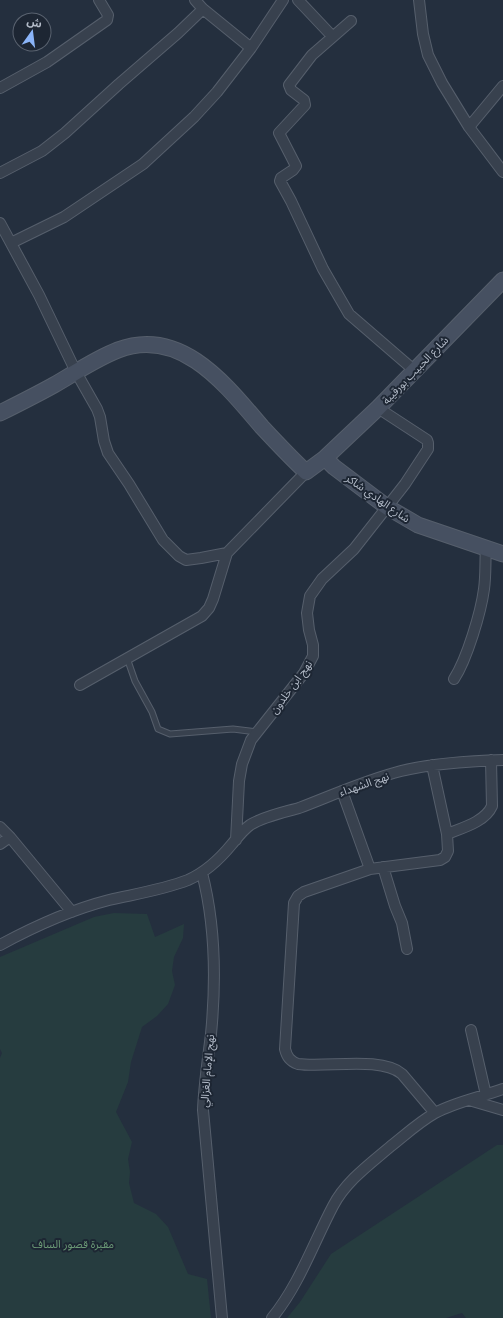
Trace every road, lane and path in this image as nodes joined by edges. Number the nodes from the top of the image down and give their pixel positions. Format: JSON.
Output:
{"nodes":[{"id":1,"x":99,"y":0,"type":"edge"},
{"id":2,"x":195,"y":0,"type":"edge"},
{"id":3,"x":283,"y":0,"type":"edge"},
{"id":4,"x":298,"y":0,"type":"edge"},
{"id":5,"x":419,"y":0,"type":"edge"},
{"id":6,"x":203,"y":8,"type":"junction"},
{"id":7,"x":351,"y":21,"type":"dead end"},
{"id":8,"x":332,"y":36,"type":"junction"},
{"id":9,"x":251,"y":48,"type":"junction"},
{"id":10,"x":503,"y":86,"type":"edge"},
{"id":11,"x":0,"y":88,"type":"edge"},
{"id":12,"x":469,"y":127,"type":"junction"},
{"id":13,"x":503,"y":172,"type":"edge"},
{"id":14,"x":0,"y":173,"type":"edge"},
{"id":15,"x":0,"y":223,"type":"edge"},
{"id":16,"x":11,"y":243,"type":"junction"},
{"id":17,"x":503,"y":281,"type":"edge"},
{"id":18,"x":415,"y":371,"type":"junction"},
{"id":19,"x":76,"y":372,"type":"junction"},
{"id":20,"x":378,"y":408,"type":"junction"},
{"id":21,"x":0,"y":413,"type":"edge"},
{"id":22,"x":325,"y":458,"type":"junction"},
{"id":23,"x":306,"y":472,"type":"junction"},
{"id":24,"x":387,"y":507,"type":"junction"},
{"id":25,"x":486,"y":548,"type":"junction"},
{"id":26,"x":502,"y":552,"type":"edge"},
{"id":27,"x":227,"y":553,"type":"junction"},
{"id":28,"x":127,"y":658,"type":"junction"},
{"id":29,"x":454,"y":679,"type":"dead end"},
{"id":30,"x":80,"y":685,"type":"dead end"},
{"id":31,"x":257,"y":732,"type":"junction"},
{"id":32,"x":491,"y":760,"type":"junction"},
{"id":33,"x":503,"y":760,"type":"edge"},
{"id":34,"x":432,"y":765,"type":"junction"},
{"id":35,"x":342,"y":791,"type":"junction"},
{"id":36,"x":0,"y":827,"type":"edge"},
{"id":37,"x":447,"y":834,"type":"junction"},
{"id":38,"x":10,"y":837,"type":"junction"},
{"id":39,"x":236,"y":840,"type":"junction"},
{"id":40,"x":0,"y":844,"type":"edge"},
{"id":41,"x":384,"y":867,"type":"junction"},
{"id":42,"x":370,"y":870,"type":"junction"},
{"id":43,"x":202,"y":873,"type":"junction"},
{"id":44,"x":72,"y":912,"type":"junction"},
{"id":45,"x":0,"y":945,"type":"edge"},
{"id":46,"x":407,"y":949,"type":"dead end"},
{"id":47,"x":472,"y":1030,"type":"dead end"},
{"id":48,"x":503,"y":1089,"type":"edge"},
{"id":49,"x":486,"y":1095,"type":"junction"},
{"id":50,"x":469,"y":1100,"type":"junction"},
{"id":51,"x":503,"y":1110,"type":"edge"},
{"id":52,"x":435,"y":1113,"type":"junction"},
{"id":53,"x":222,"y":1318,"type":"edge"},
{"id":54,"x":272,"y":1318,"type":"edge"}],
"edges":[{"from":1,"to":11,"type":"street"},
{"from":2,"to":6,"type":"street"},
{"from":3,"to":9,"type":"street"},
{"from":4,"to":8,"type":"street"},
{"from":5,"to":12,"type":"street"},
{"from":6,"to":9,"type":"street"},
{"from":6,"to":14,"type":"street"},
{"from":7,"to":8,"type":"street"},
{"from":8,"to":18,"type":"street"},
{"from":9,"to":16,"type":"street"},
{"from":10,"to":12,"type":"street"},
{"from":12,"to":13,"type":"street"},
{"from":15,"to":16,"type":"street"},
{"from":16,"to":19,"type":"street"},
{"from":17,"to":18,"type":"street","name":"شارع الحبيب بورقيبة"},
{"from":18,"to":20,"type":"street","name":"شارع الحبيب بورقيبة"},
{"from":19,"to":21,"type":"street"},
{"from":19,"to":23,"type":"street"},
{"from":19,"to":27,"type":"street"},
{"from":20,"to":22,"type":"street","name":"شارع الحبيب بورقيبة"},
{"from":20,"to":24,"type":"street","name":"نهج ابن خلدون"},
{"from":22,"to":23,"type":"street","name":"شارع الحبيب بورقيبة"},
{"from":22,"to":24,"type":"street","name":"شارع الهادي شاكر"},
{"from":23,"to":27,"type":"street"},
{"from":24,"to":25,"type":"street","name":"شارع الهادي شاكر"},
{"from":24,"to":31,"type":"street","name":"نهج ابن خلدون"},
{"from":25,"to":26,"type":"street","name":"شارع الهادي شاكر"},
{"from":25,"to":29,"type":"street"},
{"from":27,"to":28,"type":"street"},
{"from":28,"to":30,"type":"street"},
{"from":28,"to":31,"type":"lane"},
{"from":31,"to":39,"type":"street","name":"نهج ابن خلدون"},
{"from":32,"to":33,"type":"street","name":"نهج الشهداء"},
{"from":32,"to":34,"type":"street","name":"نهج الشهداء"},
{"from":32,"to":37,"type":"street"},
{"from":34,"to":35,"type":"street","name":"نهج الشهداء"},
{"from":34,"to":37,"type":"street"},
{"from":35,"to":39,"type":"street","name":"نهج الشهداء"},
{"from":35,"to":42,"type":"street"},
{"from":36,"to":38,"type":"street"},
{"from":37,"to":41,"type":"street"},
{"from":38,"to":40,"type":"street"},
{"from":38,"to":44,"type":"street"},
{"from":39,"to":43,"type":"street","name":"نهج الشهداء"},
{"from":41,"to":42,"type":"street"},
{"from":41,"to":46,"type":"street"},
{"from":42,"to":52,"type":"street"},
{"from":43,"to":44,"type":"street","name":"نهج الشهداء"},
{"from":43,"to":53,"type":"street","name":"نهج الإمام الغزالي"},
{"from":44,"to":45,"type":"street","name":"نهج الشهداء"},
{"from":47,"to":49,"type":"street"},
{"from":48,"to":49,"type":"street"},
{"from":49,"to":50,"type":"street"},
{"from":50,"to":51,"type":"street"},
{"from":50,"to":52,"type":"street"},
{"from":52,"to":54,"type":"street"}]}
